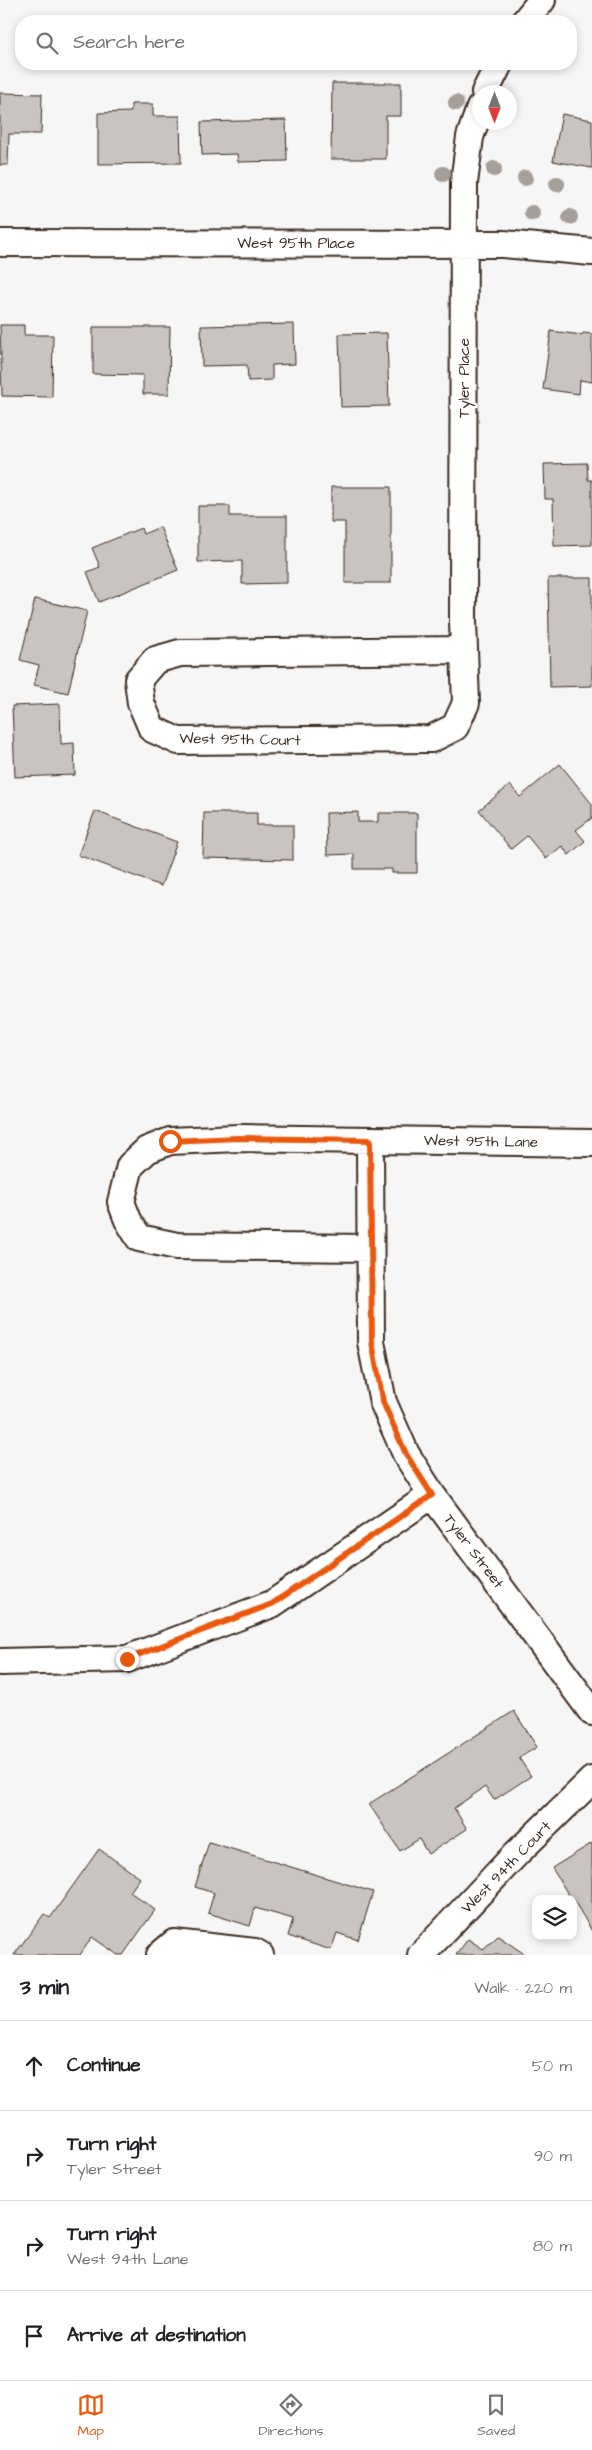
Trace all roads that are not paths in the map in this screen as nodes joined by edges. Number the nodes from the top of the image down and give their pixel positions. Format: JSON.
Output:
{"nodes":[{"id":1,"x":542,"y":0,"type":"edge"},
{"id":2,"x":530,"y":15,"type":"edge"},
{"id":3,"x":496,"y":70,"type":"edge"},
{"id":4,"x":488,"y":85,"type":"edge"},
{"id":5,"x":472,"y":130,"type":"edge"},
{"id":6,"x":0,"y":243,"type":"edge"},
{"id":7,"x":464,"y":243,"type":"junction"},
{"id":8,"x":592,"y":252,"type":"edge"},
{"id":9,"x":464,"y":650,"type":"junction"},
{"id":10,"x":370,"y":1140,"type":"junction"},
{"id":11,"x":592,"y":1143,"type":"edge"},
{"id":12,"x":370,"y":1248,"type":"junction"},
{"id":13,"x":432,"y":1495,"type":"junction"},
{"id":14,"x":0,"y":1662,"type":"edge"},
{"id":15,"x":592,"y":1712,"type":"edge"},
{"id":16,"x":592,"y":1780,"type":"edge"},
{"id":17,"x":160,"y":1955,"type":"edge"},
{"id":18,"x":260,"y":1955,"type":"edge"},
{"id":19,"x":421,"y":1955,"type":"edge"}],
"edges":[{"from":1,"to":2,"type":"street"},
{"from":3,"to":4,"type":"street"},
{"from":5,"to":7,"type":"street","name":"Tyler Place"},
{"from":6,"to":7,"type":"street","name":"West 95th Place"},
{"from":7,"to":8,"type":"street","name":"West 95th Place"},
{"from":7,"to":9,"type":"street","name":"Tyler Place"},
{"from":9,"to":9,"type":"street","name":"West 95th Court"},
{"from":10,"to":11,"type":"street","name":"West 95th Lane"},
{"from":10,"to":12,"type":"street","name":"Tyler Street"},
{"from":10,"to":12,"type":"street","name":"West 95th Lane"},
{"from":12,"to":13,"type":"street","name":"Tyler Street"},
{"from":13,"to":14,"type":"street"},
{"from":13,"to":15,"type":"street","name":"Tyler Street"},
{"from":16,"to":19,"type":"street","name":"West 94th Court"},
{"from":17,"to":18,"type":"street"}]}
